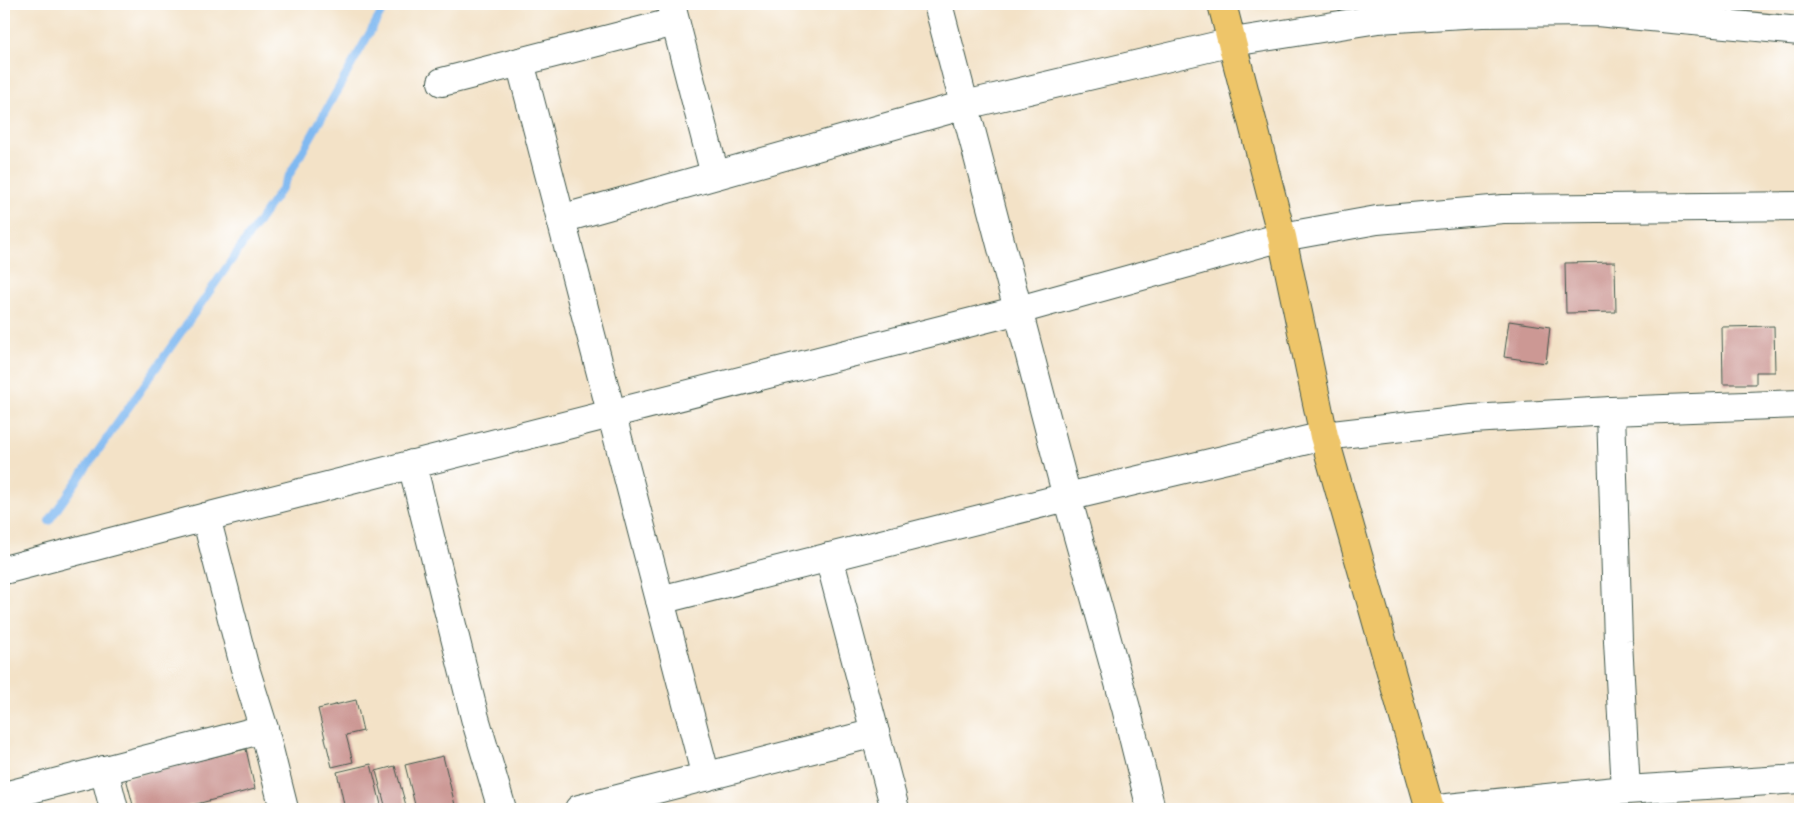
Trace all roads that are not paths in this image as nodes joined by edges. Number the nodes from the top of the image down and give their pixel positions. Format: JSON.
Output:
{"nodes":[{"id":1,"x":938,"y":4,"type":"edge"},
{"id":2,"x":1222,"y":4,"type":"edge"},
{"id":3,"x":1597,"y":8,"type":"edge"},
{"id":4,"x":673,"y":13,"type":"edge"},
{"id":5,"x":1800,"y":31,"type":"edge"},
{"id":6,"x":1233,"y":42,"type":"junction"},
{"id":7,"x":520,"y":62,"type":"junction"},
{"id":8,"x":442,"y":82,"type":"dead end"},
{"id":9,"x":965,"y":105,"type":"junction"},
{"id":10,"x":715,"y":175,"type":"junction"},
{"id":11,"x":1800,"y":206,"type":"edge"},
{"id":12,"x":561,"y":219,"type":"junction"},
{"id":13,"x":1282,"y":237,"type":"junction"},
{"id":14,"x":1019,"y":310,"type":"junction"},
{"id":15,"x":1800,"y":404,"type":"edge"},
{"id":16,"x":1611,"y":411,"type":"junction"},
{"id":17,"x":611,"y":414,"type":"junction"},
{"id":18,"x":1324,"y":436,"type":"junction"},
{"id":19,"x":412,"y":464,"type":"junction"},
{"id":20,"x":1067,"y":497,"type":"junction"},
{"id":21,"x":206,"y":517,"type":"junction"},
{"id":22,"x":829,"y":558,"type":"junction"},
{"id":23,"x":4,"y":570,"type":"edge"},
{"id":24,"x":660,"y":600,"type":"junction"},
{"id":25,"x":264,"y":730,"type":"junction"},
{"id":26,"x":875,"y":733,"type":"junction"},
{"id":27,"x":104,"y":770,"type":"junction"},
{"id":28,"x":706,"y":777,"type":"junction"},
{"id":29,"x":1800,"y":779,"type":"edge"},
{"id":30,"x":1626,"y":790,"type":"junction"},
{"id":31,"x":4,"y":796,"type":"edge"},
{"id":32,"x":114,"y":809,"type":"edge"},
{"id":33,"x":284,"y":809,"type":"edge"},
{"id":34,"x":502,"y":809,"type":"edge"},
{"id":35,"x":579,"y":809,"type":"edge"},
{"id":36,"x":895,"y":809,"type":"edge"},
{"id":37,"x":1151,"y":809,"type":"edge"},
{"id":38,"x":1430,"y":809,"type":"edge"},
{"id":39,"x":1437,"y":809,"type":"edge"}],
"edges":[{"from":1,"to":9,"type":"street"},
{"from":2,"to":6,"type":"main road"},
{"from":3,"to":5,"type":"street"},
{"from":3,"to":6,"type":"street"},
{"from":4,"to":7,"type":"street"},
{"from":4,"to":10,"type":"street"},
{"from":6,"to":9,"type":"street"},
{"from":6,"to":13,"type":"main road"},
{"from":7,"to":8,"type":"street"},
{"from":7,"to":12,"type":"street"},
{"from":9,"to":10,"type":"street"},
{"from":9,"to":14,"type":"street"},
{"from":10,"to":12,"type":"street"},
{"from":11,"to":13,"type":"street"},
{"from":12,"to":17,"type":"street"},
{"from":13,"to":14,"type":"street"},
{"from":13,"to":18,"type":"main road"},
{"from":14,"to":17,"type":"street"},
{"from":14,"to":20,"type":"street"},
{"from":15,"to":16,"type":"street"},
{"from":16,"to":18,"type":"street"},
{"from":16,"to":30,"type":"street"},
{"from":17,"to":19,"type":"street"},
{"from":17,"to":24,"type":"street"},
{"from":18,"to":20,"type":"street"},
{"from":18,"to":38,"type":"main road"},
{"from":19,"to":21,"type":"street"},
{"from":19,"to":34,"type":"street"},
{"from":20,"to":22,"type":"street"},
{"from":20,"to":37,"type":"street"},
{"from":21,"to":23,"type":"street"},
{"from":21,"to":25,"type":"street"},
{"from":22,"to":24,"type":"street"},
{"from":22,"to":26,"type":"street"},
{"from":24,"to":28,"type":"street"},
{"from":25,"to":27,"type":"street"},
{"from":25,"to":33,"type":"street"},
{"from":26,"to":28,"type":"street"},
{"from":26,"to":36,"type":"street"},
{"from":27,"to":31,"type":"street"},
{"from":27,"to":32,"type":"street"},
{"from":28,"to":35,"type":"street"},
{"from":29,"to":30,"type":"street"},
{"from":30,"to":39,"type":"street"}]}
